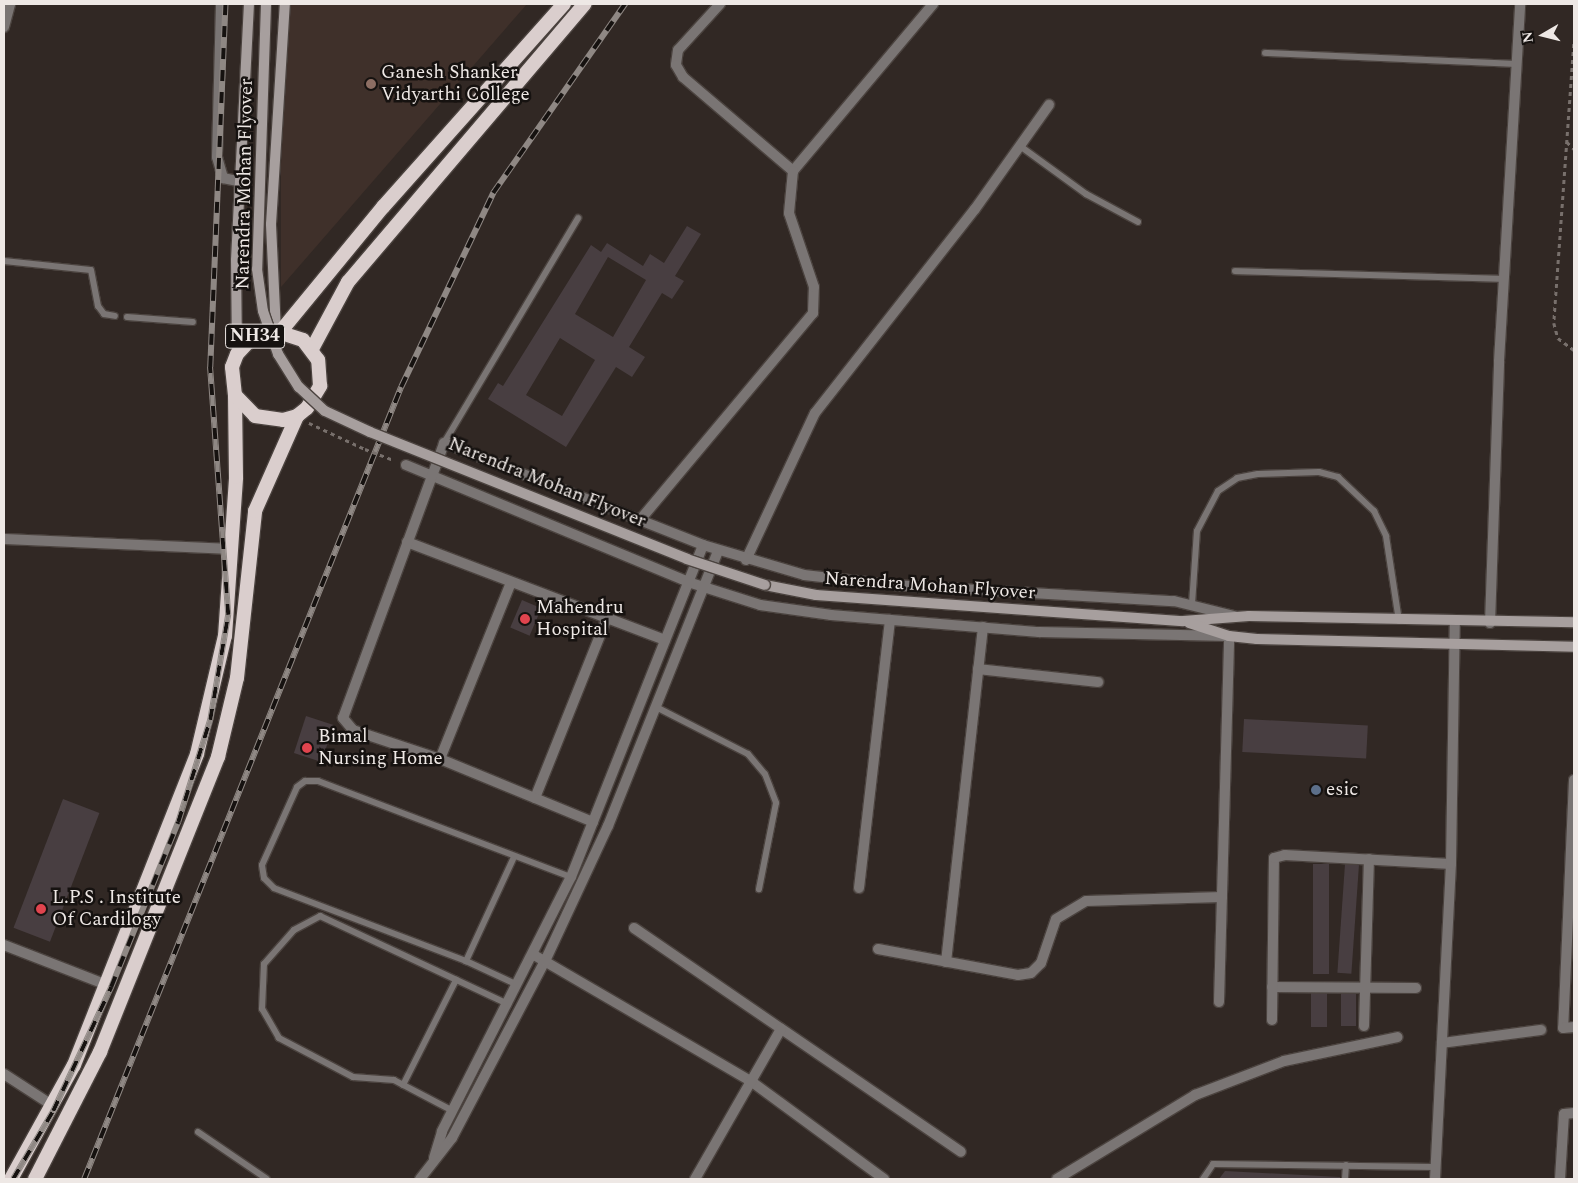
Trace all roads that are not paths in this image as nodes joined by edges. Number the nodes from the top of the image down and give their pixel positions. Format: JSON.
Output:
{"nodes":[{"id":1,"x":10,"y":4,"type":"edge"},
{"id":2,"x":221,"y":4,"type":"edge"},
{"id":3,"x":249,"y":4,"type":"edge"},
{"id":4,"x":266,"y":4,"type":"edge"},
{"id":5,"x":285,"y":4,"type":"edge"},
{"id":6,"x":564,"y":4,"type":"edge"},
{"id":7,"x":585,"y":4,"type":"edge"},
{"id":8,"x":720,"y":4,"type":"edge"},
{"id":9,"x":934,"y":4,"type":"edge"},
{"id":10,"x":1520,"y":4,"type":"edge"},
{"id":11,"x":4,"y":27,"type":"edge"},
{"id":12,"x":1265,"y":53,"type":"dead end"},
{"id":13,"x":1514,"y":64,"type":"junction"},
{"id":14,"x":1048,"y":105,"type":"dead end"},
{"id":15,"x":1020,"y":146,"type":"junction"},
{"id":16,"x":793,"y":171,"type":"junction"},
{"id":17,"x":242,"y":182,"type":"junction"},
{"id":18,"x":578,"y":218,"type":"dead end"},
{"id":19,"x":1138,"y":222,"type":"dead end"},
{"id":20,"x":4,"y":261,"type":"edge"},
{"id":21,"x":1235,"y":271,"type":"dead end"},
{"id":22,"x":1504,"y":279,"type":"junction"},
{"id":23,"x":115,"y":316,"type":"dead end"},
{"id":24,"x":127,"y":317,"type":"dead end"},
{"id":25,"x":194,"y":322,"type":"dead end"},
{"id":26,"x":279,"y":331,"type":"junction"},
{"id":27,"x":312,"y":349,"type":"junction"},
{"id":28,"x":237,"y":354,"type":"junction"},
{"id":29,"x":235,"y":395,"type":"junction"},
{"id":30,"x":297,"y":416,"type":"junction"},
{"id":31,"x":444,"y":443,"type":"junction"},
{"id":32,"x":406,"y":465,"type":"dead end"},
{"id":33,"x":432,"y":475,"type":"junction"},
{"id":34,"x":640,"y":520,"type":"junction"},
{"id":35,"x":4,"y":539,"type":"edge"},
{"id":36,"x":407,"y":542,"type":"junction"},
{"id":37,"x":703,"y":545,"type":"junction"},
{"id":38,"x":232,"y":550,"type":"junction"},
{"id":39,"x":718,"y":551,"type":"junction"},
{"id":40,"x":746,"y":560,"type":"junction"},
{"id":41,"x":511,"y":582,"type":"junction"},
{"id":42,"x":688,"y":582,"type":"junction"},
{"id":43,"x":705,"y":587,"type":"junction"},
{"id":44,"x":1192,"y":604,"type":"junction"},
{"id":45,"x":1237,"y":617,"type":"junction"},
{"id":46,"x":607,"y":618,"type":"junction"},
{"id":47,"x":890,"y":620,"type":"junction"},
{"id":48,"x":1399,"y":620,"type":"junction"},
{"id":49,"x":1183,"y":621,"type":"junction"},
{"id":50,"x":1456,"y":621,"type":"junction"},
{"id":51,"x":1574,"y":622,"type":"edge"},
{"id":52,"x":1490,"y":623,"type":"junction"},
{"id":53,"x":983,"y":627,"type":"junction"},
{"id":54,"x":1229,"y":636,"type":"junction"},
{"id":55,"x":665,"y":640,"type":"junction"},
{"id":56,"x":1454,"y":642,"type":"junction"},
{"id":57,"x":1574,"y":647,"type":"edge"},
{"id":58,"x":978,"y":669,"type":"junction"},
{"id":59,"x":1098,"y":682,"type":"dead end"},
{"id":60,"x":656,"y":707,"type":"junction"},
{"id":61,"x":440,"y":760,"type":"junction"},
{"id":62,"x":1574,"y":780,"type":"edge"},
{"id":63,"x":535,"y":798,"type":"junction"},
{"id":64,"x":593,"y":822,"type":"junction"},
{"id":65,"x":514,"y":857,"type":"junction"},
{"id":66,"x":1369,"y":859,"type":"junction"},
{"id":67,"x":1451,"y":864,"type":"junction"},
{"id":68,"x":571,"y":877,"type":"junction"},
{"id":69,"x":859,"y":888,"type":"dead end"},
{"id":70,"x":759,"y":889,"type":"dead end"},
{"id":71,"x":1222,"y":898,"type":"junction"},
{"id":72,"x":634,"y":928,"type":"dead end"},
{"id":73,"x":1572,"y":943,"type":"edge"},
{"id":74,"x":4,"y":945,"type":"edge"},
{"id":75,"x":878,"y":949,"type":"dead end"},
{"id":76,"x":534,"y":955,"type":"junction"},
{"id":77,"x":466,"y":961,"type":"junction"},
{"id":78,"x":545,"y":962,"type":"junction"},
{"id":79,"x":946,"y":962,"type":"junction"},
{"id":80,"x":456,"y":980,"type":"junction"},
{"id":81,"x":107,"y":985,"type":"junction"},
{"id":82,"x":518,"y":985,"type":"junction"},
{"id":83,"x":1272,"y":987,"type":"junction"},
{"id":84,"x":1365,"y":987,"type":"junction"},
{"id":85,"x":1416,"y":988,"type":"dead end"},
{"id":86,"x":1219,"y":1002,"type":"dead end"},
{"id":87,"x":508,"y":1004,"type":"junction"},
{"id":88,"x":1272,"y":1020,"type":"dead end"},
{"id":89,"x":1364,"y":1026,"type":"dead end"},
{"id":90,"x":1574,"y":1027,"type":"edge"},
{"id":91,"x":781,"y":1029,"type":"junction"},
{"id":92,"x":1541,"y":1030,"type":"dead end"},
{"id":93,"x":1398,"y":1037,"type":"dead end"},
{"id":94,"x":1442,"y":1043,"type":"junction"},
{"id":95,"x":4,"y":1074,"type":"edge"},
{"id":96,"x":752,"y":1082,"type":"junction"},
{"id":97,"x":403,"y":1085,"type":"junction"},
{"id":98,"x":52,"y":1105,"type":"junction"},
{"id":99,"x":453,"y":1111,"type":"junction"},
{"id":100,"x":1574,"y":1113,"type":"edge"},
{"id":101,"x":198,"y":1132,"type":"dead end"},
{"id":102,"x":961,"y":1152,"type":"dead end"},
{"id":103,"x":434,"y":1158,"type":"junction"},
{"id":104,"x":1346,"y":1165,"type":"junction"},
{"id":105,"x":1435,"y":1167,"type":"junction"},
{"id":106,"x":11,"y":1179,"type":"edge"},
{"id":107,"x":35,"y":1179,"type":"edge"},
{"id":108,"x":267,"y":1179,"type":"edge"},
{"id":109,"x":420,"y":1179,"type":"edge"},
{"id":110,"x":696,"y":1179,"type":"edge"},
{"id":111,"x":884,"y":1179,"type":"edge"},
{"id":112,"x":1057,"y":1179,"type":"edge"},
{"id":113,"x":1203,"y":1179,"type":"edge"},
{"id":114,"x":1345,"y":1179,"type":"edge"},
{"id":115,"x":1435,"y":1179,"type":"edge"},
{"id":116,"x":1560,"y":1179,"type":"edge"}],
"edges":[{"from":1,"to":11,"type":"street"},
{"from":2,"to":17,"type":"street"},
{"from":3,"to":17,"type":"main road"},
{"from":4,"to":49,"type":"main road","name":"Narendra Mohan Flyover","bridge":true},
{"from":5,"to":26,"type":"main road"},
{"from":6,"to":26,"type":"highway","number":"NH34"},
{"from":7,"to":27,"type":"highway","number":"NH34"},
{"from":8,"to":16,"type":"street"},
{"from":9,"to":16,"type":"street"},
{"from":10,"to":13,"type":"street"},
{"from":12,"to":13,"type":"lane"},
{"from":13,"to":22,"type":"street"},
{"from":14,"to":15,"type":"street"},
{"from":15,"to":19,"type":"lane"},
{"from":15,"to":40,"type":"street"},
{"from":16,"to":34,"type":"street"},
{"from":17,"to":28,"type":"main road"},
{"from":18,"to":31,"type":"lane"},
{"from":20,"to":23,"type":"lane"},
{"from":21,"to":22,"type":"lane"},
{"from":22,"to":52,"type":"street"},
{"from":24,"to":25,"type":"lane"},
{"from":26,"to":27,"type":"highway","number":"NH34"},
{"from":26,"to":28,"type":"highway","number":"NH34"},
{"from":27,"to":30,"type":"highway","number":"NH34"},
{"from":28,"to":29,"type":"highway","number":"NH34"},
{"from":29,"to":30,"type":"highway"},
{"from":29,"to":38,"type":"highway","number":"NH34"},
{"from":30,"to":107,"type":"highway","number":"NH34"},
{"from":31,"to":33,"type":"street"},
{"from":31,"to":34,"type":"street"},
{"from":32,"to":33,"type":"street"},
{"from":33,"to":36,"type":"street"},
{"from":33,"to":42,"type":"street"},
{"from":34,"to":37,"type":"street"},
{"from":35,"to":38,"type":"street"},
{"from":36,"to":41,"type":"street"},
{"from":36,"to":61,"type":"street"},
{"from":37,"to":39,"type":"street"},
{"from":37,"to":42,"type":"street"},
{"from":38,"to":81,"type":"highway","number":"NH34"},
{"from":39,"to":40,"type":"street"},
{"from":39,"to":43,"type":"street"},
{"from":40,"to":44,"type":"street"},
{"from":41,"to":46,"type":"street"},
{"from":41,"to":61,"type":"street"},
{"from":42,"to":43,"type":"street"},
{"from":42,"to":55,"type":"street"},
{"from":43,"to":47,"type":"street"},
{"from":43,"to":60,"type":"street"},
{"from":44,"to":45,"type":"street"},
{"from":44,"to":48,"type":"lane"},
{"from":45,"to":48,"type":"main road","name":"Narendra Mohan Flyover"},
{"from":45,"to":49,"type":"main road","name":"Narendra Mohan Flyover"},
{"from":46,"to":55,"type":"street"},
{"from":46,"to":63,"type":"street"},
{"from":47,"to":53,"type":"street"},
{"from":47,"to":69,"type":"street"},
{"from":48,"to":50,"type":"main road","name":"Narendra Mohan Flyover"},
{"from":49,"to":54,"type":"main road","name":"Narendra Mohan Flyover"},
{"from":50,"to":52,"type":"main road","name":"Narendra Mohan Flyover"},
{"from":50,"to":56,"type":"street"},
{"from":51,"to":52,"type":"main road","name":"Narendra Mohan Flyover"},
{"from":53,"to":54,"type":"street"},
{"from":53,"to":58,"type":"street"},
{"from":54,"to":56,"type":"main road","name":"Narendra Mohan Flyover"},
{"from":54,"to":71,"type":"street"},
{"from":55,"to":64,"type":"street"},
{"from":56,"to":57,"type":"main road","name":"Narendra Mohan Flyover"},
{"from":56,"to":67,"type":"street"},
{"from":58,"to":59,"type":"street"},
{"from":58,"to":79,"type":"street"},
{"from":60,"to":70,"type":"lane"},
{"from":60,"to":78,"type":"street"},
{"from":61,"to":63,"type":"street"},
{"from":62,"to":73,"type":"street"},
{"from":63,"to":64,"type":"street"},
{"from":64,"to":68,"type":"street"},
{"from":65,"to":68,"type":"lane"},
{"from":65,"to":77,"type":"lane"},
{"from":65,"to":77,"type":"lane"},
{"from":66,"to":67,"type":"street"},
{"from":66,"to":83,"type":"street"},
{"from":66,"to":84,"type":"street"},
{"from":67,"to":94,"type":"street"},
{"from":68,"to":76,"type":"street"},
{"from":71,"to":79,"type":"street"},
{"from":71,"to":86,"type":"street"},
{"from":72,"to":91,"type":"street"},
{"from":73,"to":90,"type":"street"},
{"from":74,"to":81,"type":"street"},
{"from":75,"to":79,"type":"street"},
{"from":76,"to":78,"type":"street"},
{"from":76,"to":82,"type":"street"},
{"from":77,"to":82,"type":"lane"},
{"from":78,"to":96,"type":"street"},
{"from":78,"to":103,"type":"street"},
{"from":80,"to":87,"type":"lane"},
{"from":80,"to":97,"type":"lane"},
{"from":80,"to":97,"type":"lane"},
{"from":81,"to":98,"type":"highway","number":"NH34"},
{"from":82,"to":87,"type":"street"},
{"from":83,"to":84,"type":"street"},
{"from":83,"to":88,"type":"street"},
{"from":84,"to":85,"type":"street"},
{"from":84,"to":89,"type":"street"},
{"from":87,"to":99,"type":"street"},
{"from":91,"to":96,"type":"street"},
{"from":91,"to":102,"type":"street"},
{"from":92,"to":94,"type":"street"},
{"from":93,"to":112,"type":"street"},
{"from":94,"to":105,"type":"street"},
{"from":95,"to":98,"type":"street"},
{"from":96,"to":110,"type":"street"},
{"from":96,"to":111,"type":"street"},
{"from":97,"to":99,"type":"lane"},
{"from":98,"to":106,"type":"highway","number":"NH34"},
{"from":99,"to":103,"type":"street"},
{"from":100,"to":116,"type":"street"},
{"from":101,"to":108,"type":"lane"},
{"from":103,"to":109,"type":"street"},
{"from":104,"to":105,"type":"lane"},
{"from":104,"to":113,"type":"lane"},
{"from":104,"to":114,"type":"lane"},
{"from":105,"to":115,"type":"street"}]}
